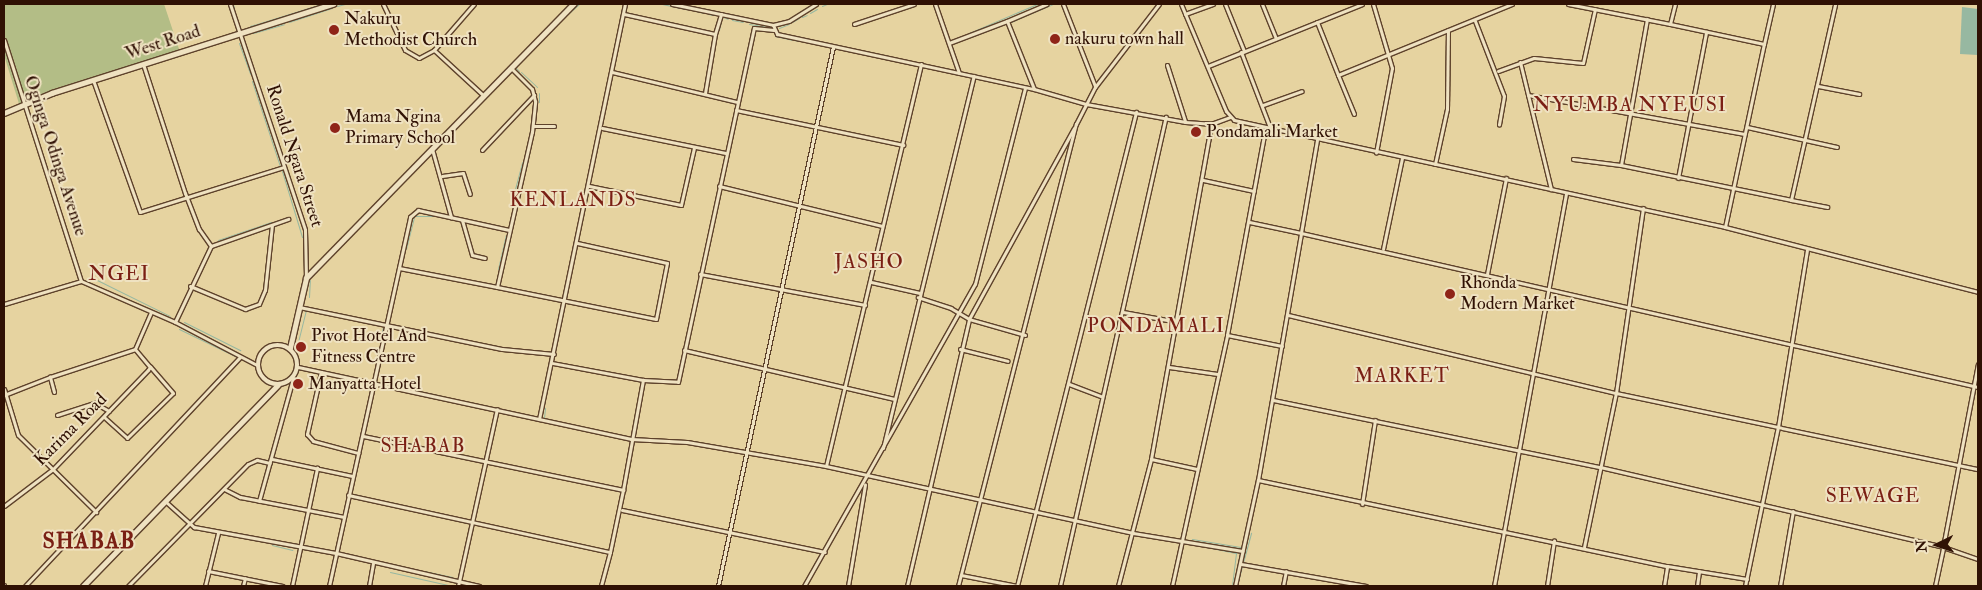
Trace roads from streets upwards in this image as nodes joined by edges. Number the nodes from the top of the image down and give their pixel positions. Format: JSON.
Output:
{"nodes":[{"id":1,"x":230,"y":4,"type":"edge"},
{"id":2,"x":333,"y":4,"type":"edge"},
{"id":3,"x":383,"y":4,"type":"edge"},
{"id":4,"x":474,"y":4,"type":"edge"},
{"id":5,"x":573,"y":4,"type":"edge"},
{"id":6,"x":625,"y":4,"type":"edge"},
{"id":7,"x":672,"y":4,"type":"edge"},
{"id":8,"x":816,"y":4,"type":"edge"},
{"id":9,"x":914,"y":4,"type":"edge"},
{"id":10,"x":935,"y":4,"type":"edge"},
{"id":11,"x":1047,"y":4,"type":"edge"},
{"id":12,"x":1063,"y":4,"type":"edge"},
{"id":13,"x":1158,"y":4,"type":"edge"},
{"id":14,"x":1181,"y":4,"type":"edge"},
{"id":15,"x":1213,"y":4,"type":"edge"},
{"id":16,"x":1225,"y":4,"type":"edge"},
{"id":17,"x":1262,"y":4,"type":"edge"},
{"id":18,"x":1348,"y":4,"type":"edge"},
{"id":19,"x":1362,"y":4,"type":"edge"},
{"id":20,"x":1373,"y":4,"type":"edge"},
{"id":21,"x":1512,"y":4,"type":"edge"},
{"id":22,"x":1568,"y":4,"type":"edge"},
{"id":23,"x":1675,"y":4,"type":"edge"},
{"id":24,"x":1773,"y":4,"type":"edge"},
{"id":25,"x":1834,"y":4,"type":"edge"},
{"id":26,"x":1596,"y":8,"type":"junction"},
{"id":27,"x":1348,"y":9,"type":"junction"},
{"id":28,"x":624,"y":14,"type":"junction"},
{"id":29,"x":721,"y":14,"type":"junction"},
{"id":30,"x":1185,"y":14,"type":"junction"},
{"id":31,"x":1648,"y":19,"type":"junction"},
{"id":32,"x":1008,"y":21,"type":"junction"},
{"id":33,"x":1475,"y":21,"type":"junction"},
{"id":34,"x":1317,"y":22,"type":"junction"},
{"id":35,"x":854,"y":24,"type":"dead end"},
{"id":36,"x":1670,"y":24,"type":"junction"},
{"id":37,"x":774,"y":28,"type":"junction"},
{"id":38,"x":1448,"y":30,"type":"junction"},
{"id":39,"x":1706,"y":32,"type":"junction"},
{"id":40,"x":240,"y":33,"type":"junction"},
{"id":41,"x":715,"y":34,"type":"junction"},
{"id":42,"x":1276,"y":38,"type":"junction"},
{"id":43,"x":4,"y":40,"type":"edge"},
{"id":44,"x":949,"y":43,"type":"junction"},
{"id":45,"x":1764,"y":44,"type":"junction"},
{"id":46,"x":833,"y":47,"type":"junction"},
{"id":47,"x":434,"y":50,"type":"junction"},
{"id":48,"x":1242,"y":52,"type":"junction"},
{"id":49,"x":1389,"y":53,"type":"junction"},
{"id":50,"x":1520,"y":62,"type":"junction"},
{"id":51,"x":143,"y":64,"type":"junction"},
{"id":52,"x":921,"y":64,"type":"junction"},
{"id":53,"x":1167,"y":65,"type":"dead end"},
{"id":54,"x":1208,"y":66,"type":"junction"},
{"id":55,"x":511,"y":68,"type":"junction"},
{"id":56,"x":1498,"y":71,"type":"junction"},
{"id":57,"x":612,"y":72,"type":"junction"},
{"id":58,"x":958,"y":73,"type":"junction"},
{"id":59,"x":1338,"y":75,"type":"junction"},
{"id":60,"x":974,"y":76,"type":"junction"},
{"id":61,"x":92,"y":80,"type":"junction"},
{"id":62,"x":1818,"y":86,"type":"junction"},
{"id":63,"x":1095,"y":87,"type":"junction"},
{"id":64,"x":1025,"y":88,"type":"junction"},
{"id":65,"x":1034,"y":89,"type":"junction"},
{"id":66,"x":1302,"y":91,"type":"dead end"},
{"id":67,"x":705,"y":93,"type":"junction"},
{"id":68,"x":1859,"y":94,"type":"dead end"},
{"id":69,"x":483,"y":95,"type":"junction"},
{"id":70,"x":534,"y":95,"type":"junction"},
{"id":71,"x":1528,"y":95,"type":"junction"},
{"id":72,"x":737,"y":102,"type":"junction"},
{"id":73,"x":24,"y":104,"type":"junction"},
{"id":74,"x":1086,"y":104,"type":"junction"},
{"id":75,"x":1263,"y":105,"type":"junction"},
{"id":76,"x":736,"y":110,"type":"junction"},
{"id":77,"x":1631,"y":110,"type":"junction"},
{"id":78,"x":1136,"y":112,"type":"junction"},
{"id":79,"x":4,"y":113,"type":"edge"},
{"id":80,"x":1354,"y":114,"type":"dead end"},
{"id":81,"x":1166,"y":117,"type":"junction"},
{"id":82,"x":1230,"y":117,"type":"junction"},
{"id":83,"x":1185,"y":122,"type":"junction"},
{"id":84,"x":1689,"y":122,"type":"junction"},
{"id":85,"x":1076,"y":124,"type":"junction"},
{"id":86,"x":1211,"y":124,"type":"junction"},
{"id":87,"x":1499,"y":125,"type":"dead end"},
{"id":88,"x":532,"y":126,"type":"junction"},
{"id":89,"x":554,"y":126,"type":"dead end"},
{"id":90,"x":1747,"y":127,"type":"junction"},
{"id":91,"x":602,"y":128,"type":"junction"},
{"id":92,"x":816,"y":128,"type":"junction"},
{"id":93,"x":1265,"y":129,"type":"junction"},
{"id":94,"x":1271,"y":130,"type":"junction"},
{"id":95,"x":1745,"y":134,"type":"junction"},
{"id":96,"x":1317,"y":140,"type":"junction"},
{"id":97,"x":1805,"y":140,"type":"junction"},
{"id":98,"x":903,"y":145,"type":"junction"},
{"id":99,"x":1837,"y":147,"type":"dead end"},
{"id":100,"x":432,"y":148,"type":"junction"},
{"id":101,"x":694,"y":148,"type":"junction"},
{"id":102,"x":482,"y":150,"type":"dead end"},
{"id":103,"x":1376,"y":153,"type":"junction"},
{"id":104,"x":726,"y":154,"type":"junction"},
{"id":105,"x":1402,"y":158,"type":"junction"},
{"id":106,"x":1573,"y":158,"type":"dead end"},
{"id":107,"x":1434,"y":164,"type":"junction"},
{"id":108,"x":1621,"y":165,"type":"junction"},
{"id":109,"x":284,"y":167,"type":"junction"},
{"id":110,"x":442,"y":176,"type":"junction"},
{"id":111,"x":1506,"y":178,"type":"junction"},
{"id":112,"x":1678,"y":178,"type":"junction"},
{"id":113,"x":1203,"y":180,"type":"junction"},
{"id":114,"x":589,"y":186,"type":"junction"},
{"id":115,"x":719,"y":186,"type":"junction"},
{"id":116,"x":1551,"y":189,"type":"junction"},
{"id":117,"x":1734,"y":190,"type":"junction"},
{"id":118,"x":1254,"y":191,"type":"junction"},
{"id":119,"x":470,"y":194,"type":"dead end"},
{"id":120,"x":1566,"y":194,"type":"junction"},
{"id":121,"x":188,"y":200,"type":"junction"},
{"id":122,"x":1791,"y":200,"type":"junction"},
{"id":123,"x":798,"y":205,"type":"junction"},
{"id":124,"x":1827,"y":207,"type":"dead end"},
{"id":125,"x":1643,"y":208,"type":"junction"},
{"id":126,"x":451,"y":218,"type":"junction"},
{"id":127,"x":288,"y":219,"type":"dead end"},
{"id":128,"x":462,"y":220,"type":"junction"},
{"id":129,"x":1249,"y":222,"type":"junction"},
{"id":130,"x":272,"y":225,"type":"junction"},
{"id":131,"x":882,"y":226,"type":"junction"},
{"id":132,"x":1725,"y":227,"type":"junction"},
{"id":133,"x":509,"y":230,"type":"junction"},
{"id":134,"x":1302,"y":233,"type":"junction"},
{"id":135,"x":577,"y":243,"type":"junction"},
{"id":136,"x":211,"y":246,"type":"junction"},
{"id":137,"x":1383,"y":249,"type":"junction"},
{"id":138,"x":1807,"y":250,"type":"junction"},
{"id":139,"x":485,"y":258,"type":"dead end"},
{"id":140,"x":399,"y":268,"type":"junction"},
{"id":141,"x":700,"y":274,"type":"junction"},
{"id":142,"x":1487,"y":274,"type":"junction"},
{"id":143,"x":306,"y":278,"type":"junction"},
{"id":144,"x":81,"y":281,"type":"junction"},
{"id":145,"x":871,"y":282,"type":"junction"},
{"id":146,"x":190,"y":286,"type":"junction"},
{"id":147,"x":497,"y":287,"type":"junction"},
{"id":148,"x":1547,"y":288,"type":"junction"},
{"id":149,"x":780,"y":289,"type":"junction"},
{"id":150,"x":1978,"y":292,"type":"edge"},
{"id":151,"x":920,"y":293,"type":"junction"},
{"id":152,"x":918,"y":297,"type":"junction"},
{"id":153,"x":564,"y":299,"type":"junction"},
{"id":154,"x":4,"y":304,"type":"edge"},
{"id":155,"x":865,"y":305,"type":"junction"},
{"id":156,"x":1629,"y":306,"type":"junction"},
{"id":157,"x":299,"y":307,"type":"junction"},
{"id":158,"x":151,"y":312,"type":"junction"},
{"id":159,"x":1123,"y":312,"type":"junction"},
{"id":160,"x":961,"y":313,"type":"junction"},
{"id":161,"x":1288,"y":315,"type":"junction"},
{"id":162,"x":969,"y":319,"type":"junction"},
{"id":163,"x":175,"y":322,"type":"junction"},
{"id":164,"x":1178,"y":322,"type":"junction"},
{"id":165,"x":387,"y":328,"type":"junction"},
{"id":166,"x":1025,"y":335,"type":"junction"},
{"id":167,"x":1227,"y":336,"type":"junction"},
{"id":168,"x":1791,"y":342,"type":"junction"},
{"id":169,"x":1282,"y":346,"type":"junction"},
{"id":170,"x":290,"y":348,"type":"junction"},
{"id":171,"x":135,"y":349,"type":"junction"},
{"id":172,"x":684,"y":350,"type":"junction"},
{"id":173,"x":960,"y":350,"type":"junction"},
{"id":174,"x":554,"y":354,"type":"junction"},
{"id":175,"x":240,"y":357,"type":"junction"},
{"id":176,"x":1008,"y":361,"type":"dead end"},
{"id":177,"x":552,"y":363,"type":"junction"},
{"id":178,"x":1978,"y":364,"type":"edge"},
{"id":179,"x":257,"y":366,"type":"junction"},
{"id":180,"x":150,"y":367,"type":"junction"},
{"id":181,"x":298,"y":367,"type":"junction"},
{"id":182,"x":1169,"y":367,"type":"junction"},
{"id":183,"x":766,"y":369,"type":"junction"},
{"id":184,"x":322,"y":372,"type":"junction"},
{"id":185,"x":1218,"y":374,"type":"junction"},
{"id":186,"x":1534,"y":374,"type":"junction"},
{"id":187,"x":50,"y":377,"type":"junction"},
{"id":188,"x":294,"y":378,"type":"junction"},
{"id":189,"x":643,"y":380,"type":"junction"},
{"id":190,"x":375,"y":384,"type":"junction"},
{"id":191,"x":1070,"y":384,"type":"junction"},
{"id":192,"x":278,"y":385,"type":"junction"},
{"id":193,"x":1976,"y":386,"type":"edge"},
{"id":194,"x":846,"y":387,"type":"junction"},
{"id":195,"x":4,"y":390,"type":"edge"},
{"id":196,"x":54,"y":392,"type":"dead end"},
{"id":197,"x":1616,"y":393,"type":"junction"},
{"id":198,"x":5,"y":395,"type":"edge"},
{"id":199,"x":1101,"y":396,"type":"junction"},
{"id":200,"x":894,"y":399,"type":"junction"},
{"id":201,"x":1273,"y":400,"type":"junction"},
{"id":202,"x":497,"y":409,"type":"junction"},
{"id":203,"x":110,"y":411,"type":"junction"},
{"id":204,"x":57,"y":415,"type":"dead end"},
{"id":205,"x":104,"y":417,"type":"junction"},
{"id":206,"x":539,"y":419,"type":"junction"},
{"id":207,"x":1375,"y":420,"type":"junction"},
{"id":208,"x":1778,"y":427,"type":"junction"},
{"id":209,"x":363,"y":436,"type":"junction"},
{"id":210,"x":631,"y":439,"type":"junction"},
{"id":211,"x":748,"y":452,"type":"junction"},
{"id":212,"x":1520,"y":452,"type":"junction"},
{"id":213,"x":358,"y":453,"type":"junction"},
{"id":214,"x":882,"y":453,"type":"junction"},
{"id":215,"x":1151,"y":459,"type":"junction"},
{"id":216,"x":271,"y":461,"type":"junction"},
{"id":217,"x":487,"y":464,"type":"junction"},
{"id":218,"x":1958,"y":465,"type":"junction"},
{"id":219,"x":826,"y":466,"type":"junction"},
{"id":220,"x":1600,"y":467,"type":"junction"},
{"id":221,"x":317,"y":468,"type":"junction"},
{"id":222,"x":53,"y":469,"type":"junction"},
{"id":223,"x":1197,"y":469,"type":"junction"},
{"id":224,"x":1978,"y":469,"type":"edge"},
{"id":225,"x":870,"y":474,"type":"junction"},
{"id":226,"x":352,"y":476,"type":"junction"},
{"id":227,"x":1258,"y":480,"type":"junction"},
{"id":228,"x":866,"y":481,"type":"junction"},
{"id":229,"x":932,"y":486,"type":"junction"},
{"id":230,"x":224,"y":489,"type":"junction"},
{"id":231,"x":623,"y":490,"type":"junction"},
{"id":232,"x":348,"y":495,"type":"junction"},
{"id":233,"x":981,"y":497,"type":"junction"},
{"id":234,"x":259,"y":500,"type":"junction"},
{"id":235,"x":166,"y":502,"type":"junction"},
{"id":236,"x":1362,"y":504,"type":"junction"},
{"id":237,"x":1762,"y":505,"type":"junction"},
{"id":238,"x":4,"y":506,"type":"edge"},
{"id":239,"x":309,"y":510,"type":"junction"},
{"id":240,"x":622,"y":510,"type":"junction"},
{"id":241,"x":1037,"y":511,"type":"junction"},
{"id":242,"x":1793,"y":511,"type":"junction"},
{"id":243,"x":96,"y":512,"type":"junction"},
{"id":244,"x":344,"y":517,"type":"junction"},
{"id":245,"x":1073,"y":520,"type":"junction"},
{"id":246,"x":189,"y":523,"type":"junction"},
{"id":247,"x":472,"y":523,"type":"junction"},
{"id":248,"x":1505,"y":531,"type":"junction"},
{"id":249,"x":732,"y":532,"type":"junction"},
{"id":250,"x":218,"y":533,"type":"junction"},
{"id":251,"x":1133,"y":533,"type":"junction"},
{"id":252,"x":1181,"y":541,"type":"junction"},
{"id":253,"x":1554,"y":541,"type":"junction"},
{"id":254,"x":300,"y":548,"type":"junction"},
{"id":255,"x":1584,"y":548,"type":"junction"},
{"id":256,"x":1943,"y":548,"type":"junction"},
{"id":257,"x":610,"y":552,"type":"junction"},
{"id":258,"x":825,"y":552,"type":"junction"},
{"id":259,"x":1243,"y":552,"type":"junction"},
{"id":260,"x":336,"y":553,"type":"junction"},
{"id":261,"x":1978,"y":559,"type":"edge"},
{"id":262,"x":373,"y":563,"type":"junction"},
{"id":263,"x":1241,"y":564,"type":"junction"},
{"id":264,"x":1667,"y":566,"type":"junction"},
{"id":265,"x":208,"y":571,"type":"junction"},
{"id":266,"x":1286,"y":571,"type":"junction"},
{"id":267,"x":1699,"y":571,"type":"junction"},
{"id":268,"x":961,"y":575,"type":"junction"},
{"id":269,"x":245,"y":578,"type":"junction"},
{"id":270,"x":1747,"y":579,"type":"junction"},
{"id":271,"x":458,"y":584,"type":"edge"},
{"id":272,"x":25,"y":586,"type":"edge"},
{"id":273,"x":83,"y":586,"type":"edge"},
{"id":274,"x":128,"y":586,"type":"edge"},
{"id":275,"x":204,"y":586,"type":"edge"},
{"id":276,"x":242,"y":586,"type":"edge"},
{"id":277,"x":283,"y":586,"type":"edge"},
{"id":278,"x":292,"y":586,"type":"edge"},
{"id":279,"x":329,"y":586,"type":"edge"},
{"id":280,"x":369,"y":586,"type":"edge"},
{"id":281,"x":479,"y":586,"type":"edge"},
{"id":282,"x":601,"y":586,"type":"edge"},
{"id":283,"x":718,"y":586,"type":"edge"},
{"id":284,"x":804,"y":586,"type":"edge"},
{"id":285,"x":848,"y":586,"type":"edge"},
{"id":286,"x":908,"y":586,"type":"edge"},
{"id":287,"x":958,"y":586,"type":"edge"},
{"id":288,"x":1018,"y":586,"type":"edge"},
{"id":289,"x":1060,"y":586,"type":"edge"},
{"id":290,"x":1118,"y":586,"type":"edge"},
{"id":291,"x":1172,"y":586,"type":"edge"},
{"id":292,"x":1235,"y":586,"type":"edge"},
{"id":293,"x":1282,"y":586,"type":"edge"},
{"id":294,"x":1366,"y":586,"type":"edge"},
{"id":295,"x":1494,"y":586,"type":"edge"},
{"id":296,"x":1547,"y":586,"type":"edge"},
{"id":297,"x":1664,"y":586,"type":"edge"},
{"id":298,"x":1697,"y":586,"type":"edge"},
{"id":299,"x":1745,"y":586,"type":"edge"},
{"id":300,"x":1780,"y":586,"type":"edge"},
{"id":301,"x":1935,"y":586,"type":"edge"}],
"edges":[{"from":1,"to":40,"type":"street","name":"Ronald Ngara Street"},
{"from":2,"to":40,"type":"street","name":"West Road"},
{"from":3,"to":47,"type":"street"},
{"from":4,"to":47,"type":"street"},
{"from":5,"to":55,"type":"street"},
{"from":6,"to":28,"type":"street"},
{"from":7,"to":29,"type":"street"},
{"from":8,"to":37,"type":"street"},
{"from":9,"to":35,"type":"street"},
{"from":10,"to":44,"type":"street"},
{"from":11,"to":32,"type":"street"},
{"from":12,"to":63,"type":"street"},
{"from":13,"to":63,"type":"street"},
{"from":14,"to":30,"type":"street"},
{"from":15,"to":30,"type":"street"},
{"from":16,"to":48,"type":"street"},
{"from":17,"to":42,"type":"street"},
{"from":18,"to":27,"type":"street"},
{"from":19,"to":27,"type":"street"},
{"from":20,"to":49,"type":"street"},
{"from":21,"to":33,"type":"street"},
{"from":22,"to":26,"type":"street"},
{"from":23,"to":36,"type":"street"},
{"from":24,"to":45,"type":"street"},
{"from":25,"to":62,"type":"street"},
{"from":26,"to":31,"type":"street"},
{"from":26,"to":50,"type":"street"},
{"from":27,"to":34,"type":"street"},
{"from":28,"to":41,"type":"street"},
{"from":28,"to":57,"type":"street"},
{"from":29,"to":37,"type":"street"},
{"from":29,"to":41,"type":"street"},
{"from":30,"to":54,"type":"street"},
{"from":31,"to":36,"type":"street"},
{"from":31,"to":77,"type":"street"},
{"from":32,"to":44,"type":"street"},
{"from":32,"to":65,"type":"street"},
{"from":33,"to":38,"type":"street"},
{"from":33,"to":56,"type":"street"},
{"from":34,"to":42,"type":"street"},
{"from":34,"to":59,"type":"street"},
{"from":36,"to":39,"type":"street"},
{"from":37,"to":46,"type":"street"},
{"from":37,"to":72,"type":"street"},
{"from":38,"to":49,"type":"street"},
{"from":38,"to":107,"type":"street"},
{"from":39,"to":45,"type":"street"},
{"from":39,"to":84,"type":"street"},
{"from":40,"to":51,"type":"street","name":"West Road"},
{"from":40,"to":109,"type":"street","name":"Ronald Ngara Street"},
{"from":41,"to":67,"type":"street"},
{"from":42,"to":48,"type":"street"},
{"from":43,"to":73,"type":"street","name":"Oginga Odinga Avenue"},
{"from":44,"to":58,"type":"street"},
{"from":45,"to":90,"type":"street"},
{"from":46,"to":52,"type":"street"},
{"from":46,"to":92,"type":"street"},
{"from":47,"to":69,"type":"street"},
{"from":48,"to":54,"type":"street"},
{"from":48,"to":75,"type":"street"},
{"from":49,"to":59,"type":"street"},
{"from":49,"to":103,"type":"street"},
{"from":50,"to":56,"type":"street"},
{"from":50,"to":71,"type":"street"},
{"from":51,"to":61,"type":"street","name":"West Road"},
{"from":51,"to":121,"type":"street"},
{"from":52,"to":58,"type":"street"},
{"from":52,"to":98,"type":"street"},
{"from":53,"to":83,"type":"street"},
{"from":54,"to":82,"type":"street"},
{"from":55,"to":69,"type":"street"},
{"from":55,"to":70,"type":"street"},
{"from":56,"to":87,"type":"street"},
{"from":57,"to":67,"type":"street"},
{"from":57,"to":91,"type":"street"},
{"from":58,"to":60,"type":"street"},
{"from":59,"to":80,"type":"street"},
{"from":60,"to":64,"type":"street"},
{"from":60,"to":151,"type":"street"},
{"from":61,"to":73,"type":"street","name":"West Road"},
{"from":61,"to":121,"type":"street"},
{"from":62,"to":68,"type":"street"},
{"from":62,"to":97,"type":"street"},
{"from":63,"to":74,"type":"street"},
{"from":64,"to":65,"type":"street"},
{"from":64,"to":160,"type":"street"},
{"from":65,"to":74,"type":"street"},
{"from":66,"to":75,"type":"street"},
{"from":67,"to":72,"type":"street"},
{"from":69,"to":100,"type":"street"},
{"from":70,"to":88,"type":"street"},
{"from":70,"to":102,"type":"street"},
{"from":71,"to":77,"type":"street"},
{"from":71,"to":116,"type":"street"},
{"from":72,"to":76,"type":"street"},
{"from":73,"to":79,"type":"street","name":"West Road"},
{"from":73,"to":144,"type":"street","name":"Oginga Odinga Avenue"},
{"from":74,"to":78,"type":"street"},
{"from":74,"to":85,"type":"street"},
{"from":75,"to":94,"type":"street"},
{"from":76,"to":92,"type":"street"},
{"from":76,"to":104,"type":"street"},
{"from":77,"to":84,"type":"street"},
{"from":77,"to":108,"type":"street"},
{"from":78,"to":81,"type":"street"},
{"from":78,"to":191,"type":"street"},
{"from":81,"to":83,"type":"street"},
{"from":81,"to":159,"type":"street"},
{"from":82,"to":86,"type":"street"},
{"from":82,"to":93,"type":"street"},
{"from":83,"to":86,"type":"street"},
{"from":84,"to":95,"type":"street"},
{"from":84,"to":112,"type":"street"},
{"from":85,"to":162,"type":"street"},
{"from":85,"to":166,"type":"street"},
{"from":86,"to":113,"type":"street"},
{"from":88,"to":89,"type":"street"},
{"from":88,"to":133,"type":"street"},
{"from":90,"to":95,"type":"street"},
{"from":90,"to":97,"type":"street"},
{"from":91,"to":101,"type":"street"},
{"from":91,"to":114,"type":"street"},
{"from":92,"to":98,"type":"street"},
{"from":92,"to":123,"type":"street"},
{"from":93,"to":94,"type":"street"},
{"from":93,"to":118,"type":"street"},
{"from":94,"to":96,"type":"street"},
{"from":95,"to":117,"type":"street"},
{"from":96,"to":103,"type":"street"},
{"from":96,"to":134,"type":"street"},
{"from":97,"to":99,"type":"street"},
{"from":97,"to":122,"type":"street"},
{"from":98,"to":131,"type":"street"},
{"from":100,"to":110,"type":"street"},
{"from":100,"to":143,"type":"street"},
{"from":101,"to":104,"type":"street"},
{"from":101,"to":114,"type":"street"},
{"from":103,"to":105,"type":"street"},
{"from":104,"to":115,"type":"street"},
{"from":105,"to":107,"type":"street"},
{"from":105,"to":137,"type":"street"},
{"from":106,"to":108,"type":"street"},
{"from":107,"to":111,"type":"street"},
{"from":108,"to":112,"type":"street"},
{"from":109,"to":121,"type":"street"},
{"from":109,"to":143,"type":"street","name":"Ronald Ngara Street"},
{"from":110,"to":119,"type":"street"},
{"from":110,"to":126,"type":"street"},
{"from":111,"to":116,"type":"street"},
{"from":111,"to":142,"type":"street"},
{"from":112,"to":117,"type":"street"},
{"from":113,"to":118,"type":"street"},
{"from":113,"to":164,"type":"street"},
{"from":114,"to":135,"type":"street"},
{"from":115,"to":123,"type":"street"},
{"from":115,"to":141,"type":"street"},
{"from":116,"to":120,"type":"street"},
{"from":117,"to":122,"type":"street"},
{"from":117,"to":132,"type":"street"},
{"from":118,"to":129,"type":"street"},
{"from":120,"to":125,"type":"street"},
{"from":120,"to":148,"type":"street"},
{"from":121,"to":136,"type":"street"},
{"from":122,"to":124,"type":"street"},
{"from":123,"to":131,"type":"street"},
{"from":123,"to":149,"type":"street"},
{"from":125,"to":132,"type":"street"},
{"from":125,"to":156,"type":"street"},
{"from":126,"to":128,"type":"street"},
{"from":126,"to":140,"type":"street"},
{"from":127,"to":130,"type":"street"},
{"from":128,"to":133,"type":"street"},
{"from":128,"to":139,"type":"street"},
{"from":129,"to":134,"type":"street"},
{"from":129,"to":167,"type":"street"},
{"from":130,"to":136,"type":"street"},
{"from":130,"to":146,"type":"street"},
{"from":131,"to":145,"type":"street"},
{"from":132,"to":138,"type":"street"},
{"from":133,"to":147,"type":"street"},
{"from":134,"to":137,"type":"street"},
{"from":134,"to":161,"type":"street"},
{"from":135,"to":153,"type":"street"},
{"from":135,"to":153,"type":"street"},
{"from":136,"to":146,"type":"street"},
{"from":137,"to":142,"type":"street"},
{"from":138,"to":150,"type":"street"},
{"from":138,"to":168,"type":"street"},
{"from":140,"to":147,"type":"street"},
{"from":140,"to":165,"type":"street"},
{"from":141,"to":149,"type":"street"},
{"from":141,"to":172,"type":"street"},
{"from":142,"to":148,"type":"street"},
{"from":143,"to":157,"type":"street","name":"Ronald Ngara Street"},
{"from":144,"to":154,"type":"street"},
{"from":144,"to":158,"type":"street"},
{"from":145,"to":151,"type":"street"},
{"from":145,"to":155,"type":"street"},
{"from":146,"to":163,"type":"street"},
{"from":147,"to":153,"type":"street"},
{"from":148,"to":156,"type":"street"},
{"from":148,"to":186,"type":"street"},
{"from":149,"to":155,"type":"street"},
{"from":149,"to":183,"type":"street"},
{"from":151,"to":152,"type":"street"},
{"from":152,"to":160,"type":"street"},
{"from":152,"to":200,"type":"street"},
{"from":153,"to":174,"type":"street"},
{"from":155,"to":194,"type":"street"},
{"from":156,"to":168,"type":"street"},
{"from":156,"to":197,"type":"street"},
{"from":157,"to":165,"type":"street"},
{"from":157,"to":170,"type":"street","name":"Ronald Ngara Street"},
{"from":158,"to":163,"type":"street"},
{"from":158,"to":171,"type":"street"},
{"from":159,"to":164,"type":"street"},
{"from":159,"to":199,"type":"street"},
{"from":160,"to":162,"type":"street"},
{"from":160,"to":214,"type":"street"},
{"from":161,"to":169,"type":"street"},
{"from":161,"to":186,"type":"street"},
{"from":162,"to":166,"type":"street"},
{"from":162,"to":173,"type":"street"},
{"from":163,"to":175,"type":"street"},
{"from":164,"to":182,"type":"street"},
{"from":165,"to":174,"type":"street"},
{"from":165,"to":190,"type":"street"},
{"from":166,"to":233,"type":"street"},
{"from":167,"to":169,"type":"street"},
{"from":167,"to":185,"type":"street"},
{"from":168,"to":193,"type":"street"},
{"from":168,"to":208,"type":"street"},
{"from":169,"to":201,"type":"street"},
{"from":170,"to":179,"type":"street"},
{"from":170,"to":181,"type":"street"},
{"from":171,"to":180,"type":"street"},
{"from":171,"to":187,"type":"street"},
{"from":172,"to":183,"type":"street"},
{"from":172,"to":189,"type":"street"},
{"from":173,"to":176,"type":"street"},
{"from":173,"to":229,"type":"street"},
{"from":174,"to":177,"type":"street"},
{"from":175,"to":179,"type":"street"},
{"from":175,"to":243,"type":"street"},
{"from":177,"to":189,"type":"street"},
{"from":177,"to":206,"type":"street"},
{"from":178,"to":193,"type":"street"},
{"from":179,"to":192,"type":"street"},
{"from":180,"to":203,"type":"street","name":"Karima Road"},
{"from":180,"to":205,"type":"street"},
{"from":181,"to":184,"type":"street"},
{"from":181,"to":188,"type":"street"},
{"from":182,"to":185,"type":"street"},
{"from":182,"to":215,"type":"street"},
{"from":183,"to":194,"type":"street"},
{"from":183,"to":211,"type":"street"},
{"from":184,"to":190,"type":"street"},
{"from":184,"to":213,"type":"street"},
{"from":185,"to":223,"type":"street"},
{"from":186,"to":197,"type":"street"},
{"from":186,"to":212,"type":"street"},
{"from":187,"to":196,"type":"street"},
{"from":187,"to":198,"type":"street"},
{"from":188,"to":192,"type":"street"},
{"from":188,"to":216,"type":"street"},
{"from":189,"to":210,"type":"street"},
{"from":190,"to":202,"type":"street"},
{"from":190,"to":209,"type":"street"},
{"from":191,"to":199,"type":"street"},
{"from":191,"to":241,"type":"street"},
{"from":192,"to":235,"type":"street"},
{"from":193,"to":218,"type":"street"},
{"from":194,"to":200,"type":"street"},
{"from":194,"to":219,"type":"street"},
{"from":195,"to":198,"type":"street"},
{"from":197,"to":208,"type":"street"},
{"from":197,"to":220,"type":"street"},
{"from":198,"to":222,"type":"street"},
{"from":199,"to":245,"type":"street"},
{"from":200,"to":214,"type":"street"},
{"from":201,"to":207,"type":"street"},
{"from":201,"to":227,"type":"street"},
{"from":202,"to":206,"type":"street"},
{"from":202,"to":217,"type":"street"},
{"from":203,"to":204,"type":"street"},
{"from":203,"to":205,"type":"street","name":"Karima Road"},
{"from":205,"to":222,"type":"street","name":"Karima Road"},
{"from":206,"to":210,"type":"street"},
{"from":207,"to":212,"type":"street"},
{"from":207,"to":236,"type":"street"},
{"from":208,"to":218,"type":"street"},
{"from":208,"to":237,"type":"street"},
{"from":209,"to":213,"type":"street"},
{"from":209,"to":217,"type":"street"},
{"from":210,"to":211,"type":"street"},
{"from":210,"to":231,"type":"street"},
{"from":211,"to":219,"type":"street"},
{"from":211,"to":249,"type":"street"},
{"from":212,"to":220,"type":"street"},
{"from":212,"to":248,"type":"street"},
{"from":213,"to":226,"type":"street"},
{"from":214,"to":225,"type":"street"},
{"from":215,"to":223,"type":"street"},
{"from":215,"to":251,"type":"street"},
{"from":216,"to":221,"type":"street"},
{"from":216,"to":230,"type":"street"},
{"from":216,"to":234,"type":"street"},
{"from":217,"to":231,"type":"street"},
{"from":217,"to":247,"type":"street"},
{"from":218,"to":224,"type":"street"},
{"from":218,"to":256,"type":"street"},
{"from":219,"to":225,"type":"street"},
{"from":220,"to":237,"type":"street"},
{"from":220,"to":255,"type":"street"},
{"from":221,"to":226,"type":"street"},
{"from":221,"to":239,"type":"street"},
{"from":222,"to":238,"type":"street","name":"Karima Road"},
{"from":222,"to":243,"type":"street"},
{"from":223,"to":252,"type":"street"},
{"from":225,"to":228,"type":"street"},
{"from":225,"to":229,"type":"street"},
{"from":226,"to":232,"type":"street"},
{"from":227,"to":236,"type":"street"},
{"from":227,"to":259,"type":"street"},
{"from":228,"to":258,"type":"street"},
{"from":228,"to":285,"type":"street"},
{"from":229,"to":233,"type":"street"},
{"from":229,"to":286,"type":"street"},
{"from":230,"to":234,"type":"street"},
{"from":230,"to":246,"type":"street"},
{"from":231,"to":240,"type":"street"},
{"from":232,"to":244,"type":"street"},
{"from":232,"to":247,"type":"street"},
{"from":233,"to":241,"type":"street"},
{"from":233,"to":268,"type":"street"},
{"from":234,"to":239,"type":"street"},
{"from":235,"to":246,"type":"street"},
{"from":235,"to":273,"type":"street"},
{"from":236,"to":248,"type":"street"},
{"from":237,"to":242,"type":"street"},
{"from":237,"to":270,"type":"street"},
{"from":239,"to":244,"type":"street"},
{"from":239,"to":254,"type":"street"},
{"from":240,"to":249,"type":"street"},
{"from":240,"to":257,"type":"street"},
{"from":241,"to":245,"type":"street"},
{"from":241,"to":288,"type":"street"},
{"from":242,"to":256,"type":"street"},
{"from":242,"to":300,"type":"street"},
{"from":243,"to":272,"type":"street"},
{"from":244,"to":260,"type":"street"},
{"from":245,"to":251,"type":"street"},
{"from":245,"to":289,"type":"street"},
{"from":246,"to":250,"type":"street"},
{"from":246,"to":274,"type":"street"},
{"from":247,"to":257,"type":"street"},
{"from":247,"to":271,"type":"street"},
{"from":248,"to":253,"type":"street"},
{"from":248,"to":295,"type":"street"},
{"from":249,"to":258,"type":"street"},
{"from":249,"to":283,"type":"street"},
{"from":250,"to":254,"type":"street"},
{"from":250,"to":265,"type":"street"},
{"from":251,"to":252,"type":"street"},
{"from":251,"to":290,"type":"street"},
{"from":252,"to":259,"type":"street"},
{"from":252,"to":291,"type":"street"},
{"from":253,"to":255,"type":"street"},
{"from":253,"to":296,"type":"street"},
{"from":254,"to":260,"type":"street"},
{"from":254,"to":278,"type":"street"},
{"from":255,"to":264,"type":"street"},
{"from":256,"to":261,"type":"street"},
{"from":256,"to":301,"type":"street"},
{"from":257,"to":282,"type":"street"},
{"from":258,"to":284,"type":"street"},
{"from":259,"to":263,"type":"street"},
{"from":260,"to":262,"type":"street"},
{"from":260,"to":279,"type":"street"},
{"from":262,"to":271,"type":"street"},
{"from":262,"to":280,"type":"street"},
{"from":263,"to":266,"type":"street"},
{"from":263,"to":292,"type":"street"},
{"from":264,"to":267,"type":"street"},
{"from":264,"to":297,"type":"street"},
{"from":265,"to":269,"type":"street"},
{"from":265,"to":275,"type":"street"},
{"from":266,"to":293,"type":"street"},
{"from":266,"to":294,"type":"street"},
{"from":267,"to":270,"type":"street"},
{"from":267,"to":298,"type":"street"},
{"from":268,"to":287,"type":"street"},
{"from":268,"to":288,"type":"street"},
{"from":269,"to":276,"type":"street"},
{"from":269,"to":277,"type":"street"},
{"from":270,"to":299,"type":"street"},
{"from":271,"to":281,"type":"street"}]}
